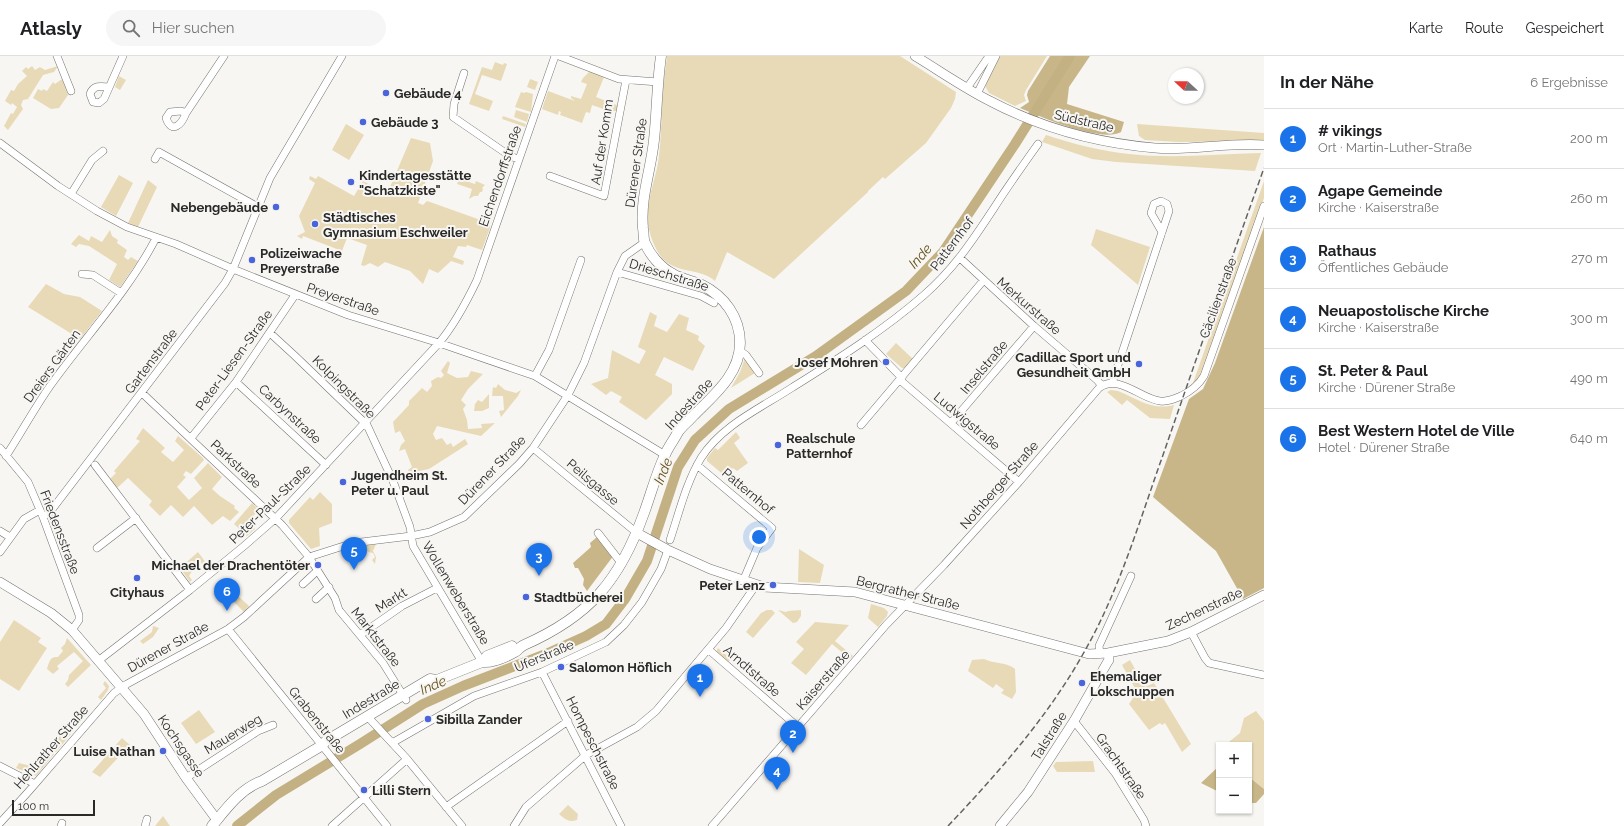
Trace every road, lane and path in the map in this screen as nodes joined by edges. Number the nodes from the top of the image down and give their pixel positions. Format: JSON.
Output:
{"nodes":[{"id":1,"x":57,"y":56,"type":"edge"},
{"id":2,"x":123,"y":56,"type":"edge"},
{"id":3,"x":224,"y":56,"type":"edge"},
{"id":4,"x":342,"y":56,"type":"edge"},
{"id":5,"x":555,"y":56,"type":"edge"},
{"id":6,"x":559,"y":56,"type":"edge"},
{"id":7,"x":661,"y":56,"type":"edge"},
{"id":8,"x":915,"y":56,"type":"edge"},
{"id":9,"x":989,"y":56,"type":"edge"},
{"id":10,"x":996,"y":56,"type":"edge"},
{"id":11,"x":464,"y":74,"type":"dead end"},
{"id":12,"x":626,"y":80,"type":"junction"},
{"id":13,"x":658,"y":82,"type":"junction"},
{"id":14,"x":109,"y":87,"type":"dead end"},
{"id":15,"x":967,"y":88,"type":"junction"},
{"id":16,"x":71,"y":91,"type":"dead end"},
{"id":17,"x":977,"y":94,"type":"junction"},
{"id":18,"x":186,"y":113,"type":"dead end"},
{"id":19,"x":0,"y":142,"type":"edge"},
{"id":20,"x":1038,"y":144,"type":"dead end"},
{"id":21,"x":1263,"y":145,"type":"edge"},
{"id":22,"x":103,"y":151,"type":"dead end"},
{"id":23,"x":518,"y":159,"type":"junction"},
{"id":24,"x":155,"y":160,"type":"dead end"},
{"id":25,"x":550,"y":176,"type":"dead end"},
{"id":26,"x":72,"y":194,"type":"junction"},
{"id":27,"x":1264,"y":206,"type":"edge"},
{"id":28,"x":258,"y":207,"type":"junction"},
{"id":29,"x":1162,"y":232,"type":"dead end"},
{"id":30,"x":156,"y":238,"type":"junction"},
{"id":31,"x":645,"y":242,"type":"junction"},
{"id":32,"x":960,"y":258,"type":"junction"},
{"id":33,"x":580,"y":260,"type":"dead end"},
{"id":34,"x":233,"y":269,"type":"junction"},
{"id":35,"x":617,"y":272,"type":"junction"},
{"id":36,"x":82,"y":274,"type":"dead end"},
{"id":37,"x":983,"y":281,"type":"junction"},
{"id":38,"x":120,"y":293,"type":"junction"},
{"id":39,"x":295,"y":295,"type":"junction"},
{"id":40,"x":714,"y":302,"type":"dead end"},
{"id":41,"x":1034,"y":326,"type":"junction"},
{"id":42,"x":270,"y":333,"type":"junction"},
{"id":43,"x":865,"y":340,"type":"junction"},
{"id":44,"x":439,"y":343,"type":"junction"},
{"id":45,"x":740,"y":351,"type":"junction"},
{"id":46,"x":759,"y":373,"type":"dead end"},
{"id":47,"x":535,"y":376,"type":"junction"},
{"id":48,"x":901,"y":379,"type":"junction"},
{"id":49,"x":236,"y":382,"type":"junction"},
{"id":50,"x":1112,"y":383,"type":"junction"},
{"id":51,"x":1102,"y":386,"type":"junction"},
{"id":52,"x":142,"y":393,"type":"junction"},
{"id":53,"x":568,"y":395,"type":"junction"},
{"id":54,"x":365,"y":422,"type":"junction"},
{"id":55,"x":951,"y":423,"type":"junction"},
{"id":56,"x":861,"y":425,"type":"dead end"},
{"id":57,"x":191,"y":438,"type":"junction"},
{"id":58,"x":0,"y":448,"type":"edge"},
{"id":59,"x":533,"y":448,"type":"junction"},
{"id":60,"x":665,"y":455,"type":"junction"},
{"id":61,"x":6,"y":456,"type":"junction"},
{"id":62,"x":326,"y":464,"type":"junction"},
{"id":63,"x":95,"y":465,"type":"dead end"},
{"id":64,"x":698,"y":465,"type":"junction"},
{"id":65,"x":1019,"y":482,"type":"junction"},
{"id":66,"x":42,"y":514,"type":"junction"},
{"id":67,"x":136,"y":518,"type":"junction"},
{"id":68,"x":276,"y":518,"type":"junction"},
{"id":69,"x":0,"y":532,"type":"edge"},
{"id":70,"x":598,"y":533,"type":"dead end"},
{"id":71,"x":411,"y":536,"type":"junction"},
{"id":72,"x":640,"y":536,"type":"junction"},
{"id":73,"x":10,"y":537,"type":"junction"},
{"id":74,"x":670,"y":540,"type":"dead end"},
{"id":75,"x":97,"y":548,"type":"dead end"},
{"id":76,"x":665,"y":548,"type":"junction"},
{"id":77,"x":0,"y":552,"type":"edge"},
{"id":78,"x":309,"y":557,"type":"junction"},
{"id":79,"x":622,"y":564,"type":"junction"},
{"id":80,"x":317,"y":571,"type":"junction"},
{"id":81,"x":1131,"y":576,"type":"dead end"},
{"id":82,"x":743,"y":581,"type":"junction"},
{"id":83,"x":0,"y":582,"type":"edge"},
{"id":84,"x":303,"y":584,"type":"dead end"},
{"id":85,"x":756,"y":585,"type":"junction"},
{"id":86,"x":328,"y":588,"type":"junction"},
{"id":87,"x":437,"y":588,"type":"junction"},
{"id":88,"x":190,"y":590,"type":"junction"},
{"id":89,"x":1264,"y":596,"type":"edge"},
{"id":90,"x":316,"y":599,"type":"dead end"},
{"id":91,"x":905,"y":605,"type":"junction"},
{"id":92,"x":228,"y":629,"type":"junction"},
{"id":93,"x":72,"y":630,"type":"junction"},
{"id":94,"x":1191,"y":632,"type":"junction"},
{"id":95,"x":360,"y":635,"type":"junction"},
{"id":96,"x":709,"y":650,"type":"junction"},
{"id":97,"x":1104,"y":654,"type":"junction"},
{"id":98,"x":98,"y":661,"type":"junction"},
{"id":99,"x":482,"y":662,"type":"junction"},
{"id":100,"x":542,"y":672,"type":"junction"},
{"id":101,"x":1264,"y":675,"type":"edge"},
{"id":102,"x":120,"y":688,"type":"junction"},
{"id":103,"x":405,"y":697,"type":"junction"},
{"id":104,"x":371,"y":720,"type":"junction"},
{"id":105,"x":568,"y":721,"type":"junction"},
{"id":106,"x":1074,"y":721,"type":"junction"},
{"id":107,"x":273,"y":725,"type":"dead end"},
{"id":108,"x":798,"y":726,"type":"junction"},
{"id":109,"x":392,"y":743,"type":"junction"},
{"id":110,"x":321,"y":746,"type":"junction"},
{"id":111,"x":586,"y":755,"type":"junction"},
{"id":112,"x":407,"y":759,"type":"junction"},
{"id":113,"x":0,"y":766,"type":"edge"},
{"id":114,"x":186,"y":778,"type":"junction"},
{"id":115,"x":35,"y":784,"type":"junction"},
{"id":116,"x":364,"y":796,"type":"junction"},
{"id":117,"x":446,"y":807,"type":"junction"},
{"id":118,"x":0,"y":823,"type":"edge"},
{"id":119,"x":214,"y":823,"type":"edge"},
{"id":120,"x":332,"y":826,"type":"edge"},
{"id":121,"x":387,"y":826,"type":"edge"},
{"id":122,"x":462,"y":826,"type":"edge"},
{"id":123,"x":514,"y":826,"type":"edge"},
{"id":124,"x":621,"y":826,"type":"edge"},
{"id":125,"x":712,"y":826,"type":"edge"},
{"id":126,"x":1000,"y":826,"type":"edge"},
{"id":127,"x":1146,"y":826,"type":"edge"}],
"edges":[{"from":1,"to":16,"type":"street"},
{"from":2,"to":14,"type":"street"},
{"from":3,"to":18,"type":"street"},
{"from":4,"to":28,"type":"street","name":"Gartenstraße"},
{"from":5,"to":23,"type":"street","name":"Eichendorffstraße"},
{"from":6,"to":12,"type":"street"},
{"from":7,"to":13,"type":"main road","name":"Dürener Straße"},
{"from":8,"to":15,"type":"main road","name":"Südstraße"},
{"from":9,"to":15,"type":"street"},
{"from":10,"to":17,"type":"street"},
{"from":11,"to":23,"type":"street"},
{"from":12,"to":13,"type":"street"},
{"from":12,"to":25,"type":"street","name":"Auf der Komm"},
{"from":13,"to":31,"type":"main road","name":"Dürener Straße"},
{"from":15,"to":17,"type":"main road","name":"Südstraße"},
{"from":17,"to":21,"type":"main road","name":"Südstraße"},
{"from":19,"to":26,"type":"street","name":"Preyerstraße"},
{"from":20,"to":32,"type":"street","name":"Patternhof"},
{"from":22,"to":26,"type":"street"},
{"from":23,"to":44,"type":"street","name":"Eichendorffstraße"},
{"from":24,"to":28,"type":"street"},
{"from":26,"to":30,"type":"street","name":"Preyerstraße"},
{"from":27,"to":50,"type":"street","name":"Cäcilienstraße"},
{"from":28,"to":34,"type":"street","name":"Gartenstraße"},
{"from":29,"to":50,"type":"street"},
{"from":30,"to":34,"type":"street","name":"Preyerstraße"},
{"from":30,"to":38,"type":"street","name":"Dreiers Gärten"},
{"from":31,"to":35,"type":"street","name":"Dürener Straße"},
{"from":31,"to":45,"type":"main road","name":"Indestraße"},
{"from":32,"to":37,"type":"street","name":"Merkurstraße"},
{"from":32,"to":43,"type":"street","name":"Patternhof"},
{"from":33,"to":47,"type":"street"},
{"from":34,"to":39,"type":"street","name":"Preyerstraße"},
{"from":34,"to":52,"type":"street","name":"Gartenstraße"},
{"from":35,"to":40,"type":"street","name":"Drieschstraße"},
{"from":35,"to":53,"type":"street","name":"Dürener Straße"},
{"from":36,"to":38,"type":"street"},
{"from":37,"to":41,"type":"street","name":"Merkurstraße"},
{"from":37,"to":48,"type":"street"},
{"from":38,"to":61,"type":"street","name":"Dreiers Gärten"},
{"from":39,"to":42,"type":"street","name":"Peter-Liesen-Straße"},
{"from":39,"to":44,"type":"street","name":"Preyerstraße"},
{"from":41,"to":51,"type":"street","name":"Merkurstraße"},
{"from":41,"to":55,"type":"street","name":"Inselstraße"},
{"from":42,"to":49,"type":"street","name":"Peter-Liesen-Straße"},
{"from":42,"to":54,"type":"street","name":"Kolpingstraße"},
{"from":43,"to":48,"type":"street"},
{"from":43,"to":64,"type":"street","name":"Patternhof"},
{"from":44,"to":47,"type":"street","name":"Preyerstraße"},
{"from":44,"to":54,"type":"street","name":"Peter-Paul-Straße"},
{"from":45,"to":46,"type":"street"},
{"from":45,"to":60,"type":"main road","name":"Indestraße"},
{"from":47,"to":53,"type":"street","name":"Preyerstraße"},
{"from":48,"to":55,"type":"street","name":"Ludwigstraße"},
{"from":48,"to":56,"type":"street"},
{"from":49,"to":57,"type":"street","name":"Peter-Liesen-Straße"},
{"from":49,"to":62,"type":"street","name":"Carbynstraße"},
{"from":50,"to":51,"type":"street","name":"Nothberger Straße"},
{"from":51,"to":65,"type":"street","name":"Nothberger Straße"},
{"from":52,"to":57,"type":"street","name":"Parkstraße"},
{"from":52,"to":66,"type":"street","name":"Gartenstraße"},
{"from":53,"to":59,"type":"street","name":"Dürener Straße"},
{"from":53,"to":60,"type":"street","name":"Preyerstraße"},
{"from":54,"to":62,"type":"street","name":"Peter-Paul-Straße"},
{"from":54,"to":71,"type":"street","name":"Kolpingstraße"},
{"from":55,"to":65,"type":"street","name":"Ludwigstraße"},
{"from":57,"to":68,"type":"street","name":"Parkstraße"},
{"from":58,"to":61,"type":"street","name":"Friedensstraße"},
{"from":59,"to":71,"type":"street","name":"Dürener Straße"},
{"from":59,"to":72,"type":"street","name":"Peilsgasse"},
{"from":60,"to":72,"type":"main road","name":"Indestraße"},
{"from":61,"to":66,"type":"street","name":"Friedensstraße"},
{"from":62,"to":68,"type":"street","name":"Peter-Paul-Straße"},
{"from":63,"to":67,"type":"street"},
{"from":64,"to":74,"type":"street","name":"Patternhof"},
{"from":64,"to":82,"type":"street","name":"Patternhof"},
{"from":65,"to":91,"type":"street","name":"Nothberger Straße"},
{"from":66,"to":73,"type":"street","name":"Gartenstraße"},
{"from":66,"to":93,"type":"street","name":"Friedensstraße"},
{"from":67,"to":75,"type":"street"},
{"from":67,"to":88,"type":"street"},
{"from":68,"to":78,"type":"street","name":"Parkstraße"},
{"from":68,"to":88,"type":"street","name":"Peter-Paul-Straße"},
{"from":69,"to":73,"type":"street"},
{"from":70,"to":79,"type":"street"},
{"from":71,"to":78,"type":"street","name":"Dürener Straße"},
{"from":71,"to":87,"type":"street","name":"Wollenweberstraße"},
{"from":72,"to":76,"type":"main road","name":"Bergrather Straße"},
{"from":72,"to":79,"type":"main road","name":"Indestraße"},
{"from":73,"to":77,"type":"street","name":"Gartenstraße"},
{"from":76,"to":82,"type":"main road","name":"Bergrather Straße"},
{"from":76,"to":100,"type":"street","name":"Uferstraße"},
{"from":78,"to":80,"type":"street"},
{"from":78,"to":92,"type":"street","name":"Dürener Straße"},
{"from":79,"to":99,"type":"main road","name":"Indestraße"},
{"from":80,"to":84,"type":"street"},
{"from":80,"to":86,"type":"street"},
{"from":81,"to":97,"type":"street"},
{"from":82,"to":85,"type":"main road","name":"Bergrather Straße"},
{"from":83,"to":93,"type":"main road","name":"Kochsgasse"},
{"from":85,"to":91,"type":"main road","name":"Bergrather Straße"},
{"from":85,"to":96,"type":"street"},
{"from":86,"to":90,"type":"street"},
{"from":86,"to":95,"type":"street","name":"Marktstraße"},
{"from":87,"to":95,"type":"street","name":"Markt"},
{"from":87,"to":99,"type":"street","name":"Wollenweberstraße"},
{"from":88,"to":98,"type":"street","name":"Peter-Paul-Straße"},
{"from":89,"to":94,"type":"main road","name":"Zechenstraße"},
{"from":91,"to":97,"type":"main road","name":"Bergrather Straße"},
{"from":91,"to":108,"type":"street","name":"Kaiserstraße"},
{"from":92,"to":102,"type":"street","name":"Dürener Straße"},
{"from":92,"to":110,"type":"street","name":"Grabenstraße"},
{"from":93,"to":98,"type":"main road","name":"Kochsgasse"},
{"from":94,"to":97,"type":"main road","name":"Zechenstraße"},
{"from":94,"to":101,"type":"street"},
{"from":95,"to":103,"type":"street","name":"Marktstraße"},
{"from":96,"to":108,"type":"street","name":"Arndtstraße"},
{"from":96,"to":111,"type":"street"},
{"from":97,"to":106,"type":"main road","name":"Talstraße"},
{"from":98,"to":102,"type":"main road","name":"Kochsgasse"},
{"from":99,"to":103,"type":"main road","name":"Indestraße"},
{"from":100,"to":105,"type":"street","name":"Hompeschstraße"},
{"from":100,"to":109,"type":"street","name":"Uferstraße"},
{"from":102,"to":114,"type":"main road","name":"Kochsgasse"},
{"from":102,"to":115,"type":"street","name":"Hehlrather Straße"},
{"from":103,"to":104,"type":"main road","name":"Indestraße"},
{"from":104,"to":109,"type":"street"},
{"from":104,"to":110,"type":"main road","name":"Indestraße"},
{"from":105,"to":111,"type":"street","name":"Hompeschstraße"},
{"from":105,"to":117,"type":"street"},
{"from":106,"to":126,"type":"main road","name":"Talstraße"},
{"from":106,"to":127,"type":"street","name":"Grachtstraße"},
{"from":107,"to":114,"type":"street","name":"Mauerweg"},
{"from":108,"to":125,"type":"street","name":"Kaiserstraße"},
{"from":109,"to":112,"type":"street"},
{"from":110,"to":116,"type":"street","name":"Grabenstraße"},
{"from":110,"to":119,"type":"main road","name":"Indestraße"},
{"from":111,"to":123,"type":"street"},
{"from":111,"to":124,"type":"street","name":"Hompeschstraße"},
{"from":112,"to":116,"type":"street"},
{"from":112,"to":117,"type":"street"},
{"from":113,"to":115,"type":"street"},
{"from":114,"to":119,"type":"main road","name":"Kochsgasse"},
{"from":115,"to":118,"type":"street","name":"Hehlrather Straße"},
{"from":116,"to":120,"type":"street"},
{"from":116,"to":121,"type":"street","name":"Grabenstraße"},
{"from":117,"to":122,"type":"street"}]}
